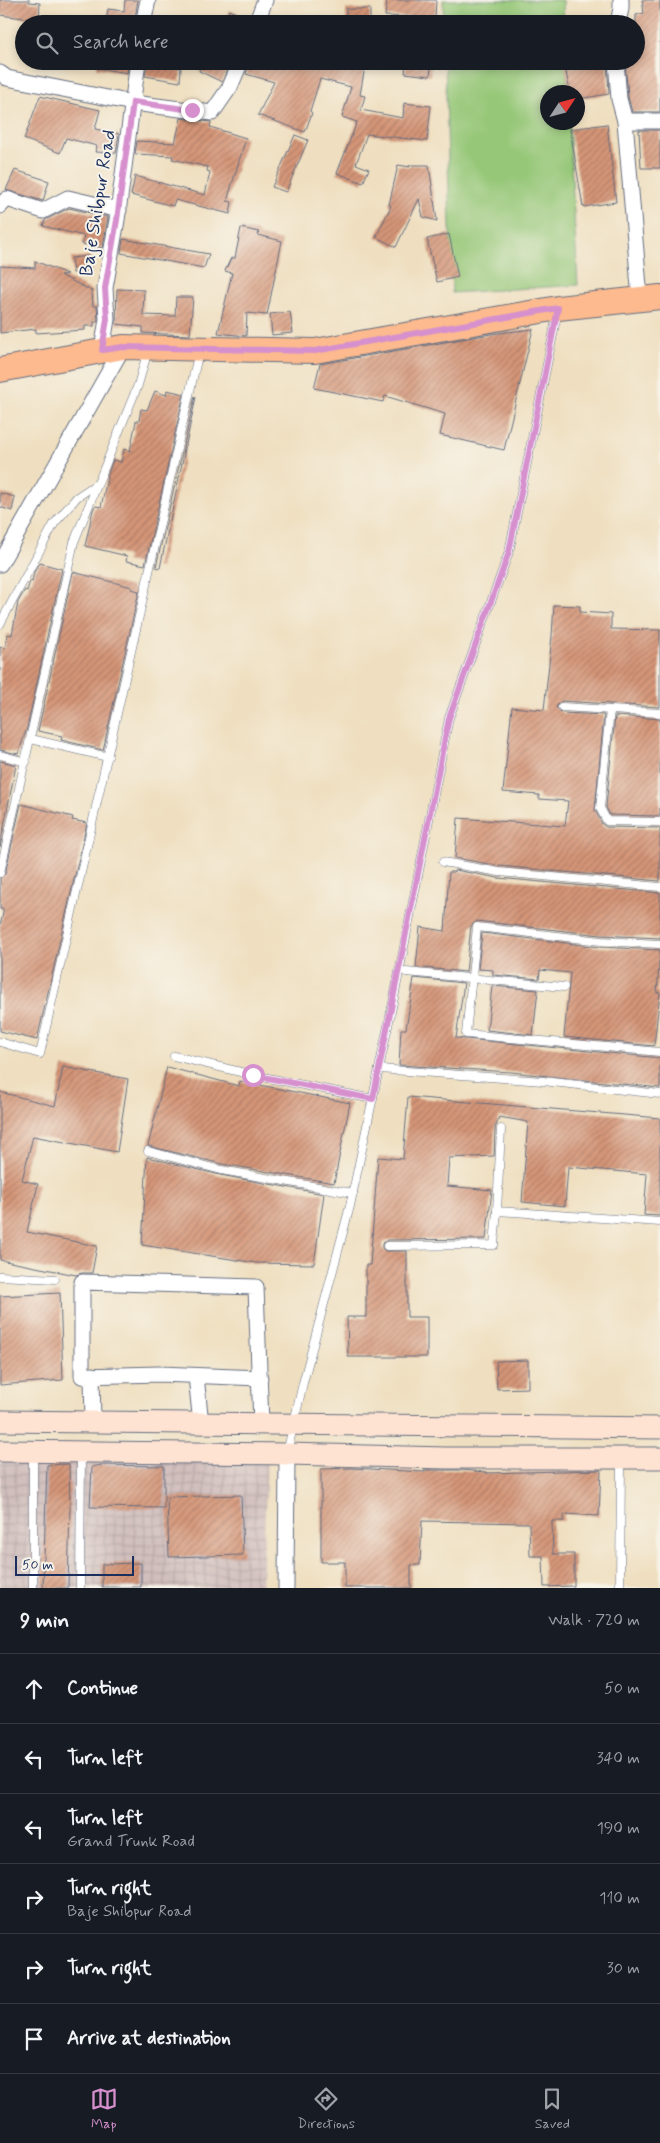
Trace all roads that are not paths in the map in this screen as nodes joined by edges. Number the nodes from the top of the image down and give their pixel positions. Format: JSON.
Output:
{"nodes":[{"id":1,"x":148,"y":0,"type":"edge"},
{"id":2,"x":265,"y":0,"type":"edge"},
{"id":3,"x":621,"y":0,"type":"edge"},
{"id":4,"x":145,"y":15,"type":"edge"},
{"id":5,"x":259,"y":15,"type":"edge"},
{"id":6,"x":619,"y":15,"type":"edge"},
{"id":7,"x":137,"y":70,"type":"edge"},
{"id":8,"x":237,"y":70,"type":"edge"},
{"id":9,"x":617,"y":70,"type":"edge"},
{"id":10,"x":0,"y":73,"type":"edge"},
{"id":11,"x":133,"y":102,"type":"junction"},
{"id":12,"x":625,"y":121,"type":"junction"},
{"id":13,"x":660,"y":121,"type":"edge"},
{"id":14,"x":0,"y":206,"type":"edge"},
{"id":15,"x":118,"y":210,"type":"junction"},
{"id":16,"x":650,"y":298,"type":"edge"},
{"id":17,"x":558,"y":308,"type":"junction"},
{"id":18,"x":149,"y":348,"type":"junction"},
{"id":19,"x":113,"y":349,"type":"junction"},
{"id":20,"x":200,"y":349,"type":"junction"},
{"id":21,"x":0,"y":370,"type":"edge"},
{"id":22,"x":98,"y":483,"type":"junction"},
{"id":23,"x":0,"y":564,"type":"edge"},
{"id":24,"x":0,"y":624,"type":"edge"},
{"id":25,"x":562,"y":707,"type":"dead end"},
{"id":26,"x":610,"y":710,"type":"junction"},
{"id":27,"x":660,"y":713,"type":"edge"},
{"id":28,"x":31,"y":739,"type":"junction"},
{"id":29,"x":0,"y":755,"type":"edge"},
{"id":30,"x":108,"y":757,"type":"junction"},
{"id":31,"x":26,"y":762,"type":"junction"},
{"id":32,"x":660,"y":822,"type":"edge"},
{"id":33,"x":443,"y":862,"type":"dead end"},
{"id":34,"x":0,"y":873,"type":"edge"},
{"id":35,"x":660,"y":887,"type":"edge"},
{"id":36,"x":660,"y":944,"type":"edge"},
{"id":37,"x":406,"y":972,"type":"dead end"},
{"id":38,"x":472,"y":977,"type":"junction"},
{"id":39,"x":564,"y":987,"type":"dead end"},
{"id":40,"x":0,"y":1042,"type":"edge"},
{"id":41,"x":660,"y":1052,"type":"edge"},
{"id":42,"x":174,"y":1056,"type":"dead end"},
{"id":43,"x":379,"y":1068,"type":"junction"},
{"id":44,"x":660,"y":1094,"type":"edge"},
{"id":45,"x":373,"y":1099,"type":"junction"},
{"id":46,"x":501,"y":1129,"type":"dead end"},
{"id":47,"x":148,"y":1151,"type":"dead end"},
{"id":48,"x":353,"y":1193,"type":"junction"},
{"id":49,"x":497,"y":1211,"type":"junction"},
{"id":50,"x":660,"y":1222,"type":"edge"},
{"id":51,"x":387,"y":1246,"type":"dead end"},
{"id":52,"x":0,"y":1276,"type":"edge"},
{"id":53,"x":55,"y":1279,"type":"dead end"},
{"id":54,"x":196,"y":1376,"type":"junction"},
{"id":55,"x":260,"y":1378,"type":"junction"},
{"id":56,"x":92,"y":1382,"type":"junction"},
{"id":57,"x":0,"y":1421,"type":"edge"},
{"id":58,"x":93,"y":1422,"type":"junction"},
{"id":59,"x":201,"y":1424,"type":"junction"},
{"id":60,"x":261,"y":1425,"type":"junction"},
{"id":61,"x":294,"y":1425,"type":"junction"},
{"id":62,"x":660,"y":1428,"type":"edge"},
{"id":63,"x":0,"y":1451,"type":"edge"},
{"id":64,"x":33,"y":1451,"type":"junction"},
{"id":65,"x":80,"y":1452,"type":"junction"},
{"id":66,"x":287,"y":1454,"type":"junction"},
{"id":67,"x":660,"y":1458,"type":"edge"},
{"id":68,"x":621,"y":1459,"type":"junction"},
{"id":69,"x":33,"y":1588,"type":"edge"},
{"id":70,"x":80,"y":1588,"type":"edge"},
{"id":71,"x":286,"y":1588,"type":"edge"},
{"id":72,"x":620,"y":1588,"type":"edge"}],
"edges":[{"from":1,"to":4,"type":"street"},
{"from":2,"to":5,"type":"street"},
{"from":3,"to":6,"type":"street"},
{"from":7,"to":11,"type":"street","name":"Baje Shibpur Road"},
{"from":8,"to":11,"type":"street"},
{"from":9,"to":12,"type":"street"},
{"from":10,"to":11,"type":"street"},
{"from":11,"to":15,"type":"street","name":"Baje Shibpur Road"},
{"from":12,"to":13,"type":"street"},
{"from":12,"to":16,"type":"street"},
{"from":14,"to":15,"type":"street"},
{"from":15,"to":19,"type":"street","name":"Baje Shibpur Road"},
{"from":16,"to":17,"type":"main road"},
{"from":17,"to":20,"type":"main road"},
{"from":17,"to":43,"type":"lane"},
{"from":18,"to":19,"type":"main road"},
{"from":18,"to":20,"type":"main road"},
{"from":18,"to":22,"type":"lane"},
{"from":19,"to":21,"type":"main road"},
{"from":19,"to":23,"type":"street"},
{"from":20,"to":30,"type":"lane"},
{"from":22,"to":24,"type":"lane"},
{"from":22,"to":28,"type":"lane"},
{"from":25,"to":26,"type":"lane"},
{"from":26,"to":27,"type":"lane"},
{"from":26,"to":32,"type":"lane"},
{"from":28,"to":30,"type":"lane"},
{"from":28,"to":31,"type":"lane"},
{"from":29,"to":31,"type":"lane"},
{"from":30,"to":40,"type":"lane"},
{"from":31,"to":34,"type":"lane"},
{"from":33,"to":35,"type":"lane"},
{"from":36,"to":38,"type":"lane"},
{"from":37,"to":38,"type":"lane"},
{"from":38,"to":39,"type":"lane"},
{"from":38,"to":41,"type":"lane"},
{"from":42,"to":45,"type":"lane"},
{"from":43,"to":44,"type":"lane"},
{"from":43,"to":45,"type":"lane"},
{"from":45,"to":48,"type":"lane"},
{"from":46,"to":49,"type":"lane"},
{"from":47,"to":48,"type":"lane"},
{"from":48,"to":61,"type":"lane"},
{"from":49,"to":50,"type":"lane"},
{"from":49,"to":51,"type":"lane"},
{"from":52,"to":53,"type":"lane"},
{"from":54,"to":55,"type":"street"},
{"from":54,"to":56,"type":"street"},
{"from":54,"to":59,"type":"street"},
{"from":55,"to":56,"type":"street"},
{"from":55,"to":60,"type":"street"},
{"from":56,"to":58,"type":"street"},
{"from":57,"to":58,"type":"main road"},
{"from":58,"to":59,"type":"main road"},
{"from":59,"to":60,"type":"main road"},
{"from":60,"to":61,"type":"main road"},
{"from":61,"to":62,"type":"main road"},
{"from":61,"to":66,"type":"lane"},
{"from":63,"to":64,"type":"main road"},
{"from":64,"to":65,"type":"main road"},
{"from":64,"to":69,"type":"lane"},
{"from":65,"to":66,"type":"main road"},
{"from":65,"to":70,"type":"lane"},
{"from":66,"to":68,"type":"main road"},
{"from":66,"to":71,"type":"street"},
{"from":67,"to":68,"type":"main road"},
{"from":68,"to":72,"type":"lane"}]}
